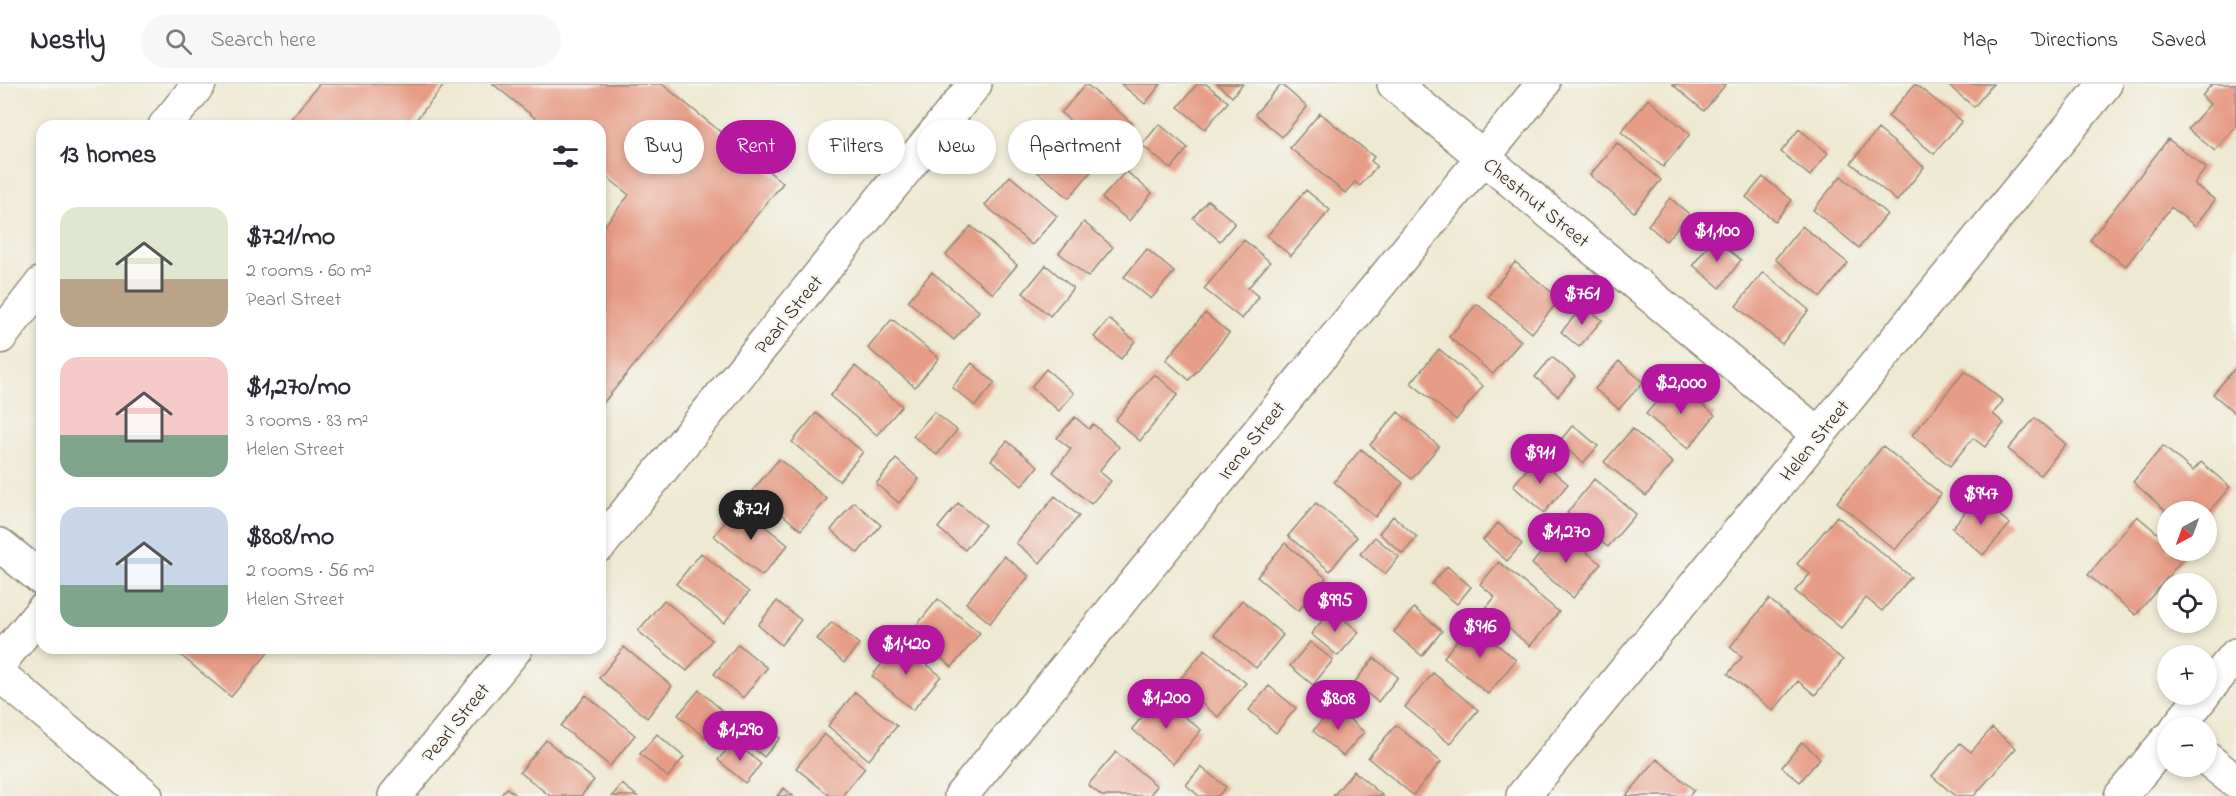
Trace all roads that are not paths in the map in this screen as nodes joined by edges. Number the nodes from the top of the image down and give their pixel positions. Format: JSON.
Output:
{"nodes":[{"id":1,"x":199,"y":84,"type":"edge"},
{"id":2,"x":975,"y":84,"type":"edge"},
{"id":3,"x":1394,"y":84,"type":"edge"},
{"id":4,"x":1543,"y":84,"type":"edge"},
{"id":5,"x":2105,"y":84,"type":"edge"},
{"id":6,"x":170,"y":120,"type":"edge"},
{"id":7,"x":1482,"y":158,"type":"junction"},
{"id":8,"x":36,"y":291,"type":"edge"},
{"id":9,"x":0,"y":337,"type":"edge"},
{"id":10,"x":1818,"y":434,"type":"junction"},
{"id":11,"x":606,"y":537,"type":"edge"},
{"id":12,"x":0,"y":545,"type":"edge"},
{"id":13,"x":36,"y":574,"type":"edge"},
{"id":14,"x":36,"y":618,"type":"edge"},
{"id":15,"x":511,"y":654,"type":"edge"},
{"id":16,"x":2236,"y":655,"type":"edge"},
{"id":17,"x":0,"y":662,"type":"edge"},
{"id":18,"x":0,"y":675,"type":"edge"},
{"id":19,"x":2217,"y":678,"type":"edge"},
{"id":20,"x":2195,"y":705,"type":"edge"},
{"id":21,"x":2186,"y":717,"type":"edge"},
{"id":22,"x":2157,"y":752,"type":"edge"},
{"id":23,"x":2217,"y":767,"type":"edge"},
{"id":24,"x":2236,"y":782,"type":"edge"},
{"id":25,"x":146,"y":796,"type":"edge"},
{"id":26,"x":395,"y":796,"type":"edge"},
{"id":27,"x":961,"y":796,"type":"edge"},
{"id":28,"x":1523,"y":796,"type":"edge"},
{"id":29,"x":2121,"y":796,"type":"edge"}],
"edges":[{"from":1,"to":6,"type":"street"},
{"from":2,"to":11,"type":"street","name":"Pearl Street"},
{"from":3,"to":7,"type":"street","name":"Chestnut Street"},
{"from":4,"to":7,"type":"street","name":"Irene Street"},
{"from":5,"to":10,"type":"street","name":"Helen Street"},
{"from":7,"to":10,"type":"street","name":"Chestnut Street"},
{"from":7,"to":27,"type":"street","name":"Irene Street"},
{"from":8,"to":9,"type":"street"},
{"from":10,"to":28,"type":"street","name":"Helen Street"},
{"from":12,"to":13,"type":"street"},
{"from":14,"to":17,"type":"street"},
{"from":15,"to":26,"type":"street","name":"Pearl Street"},
{"from":16,"to":19,"type":"street"},
{"from":18,"to":25,"type":"street"},
{"from":20,"to":21,"type":"street"},
{"from":22,"to":29,"type":"street"},
{"from":23,"to":24,"type":"street"}]}
